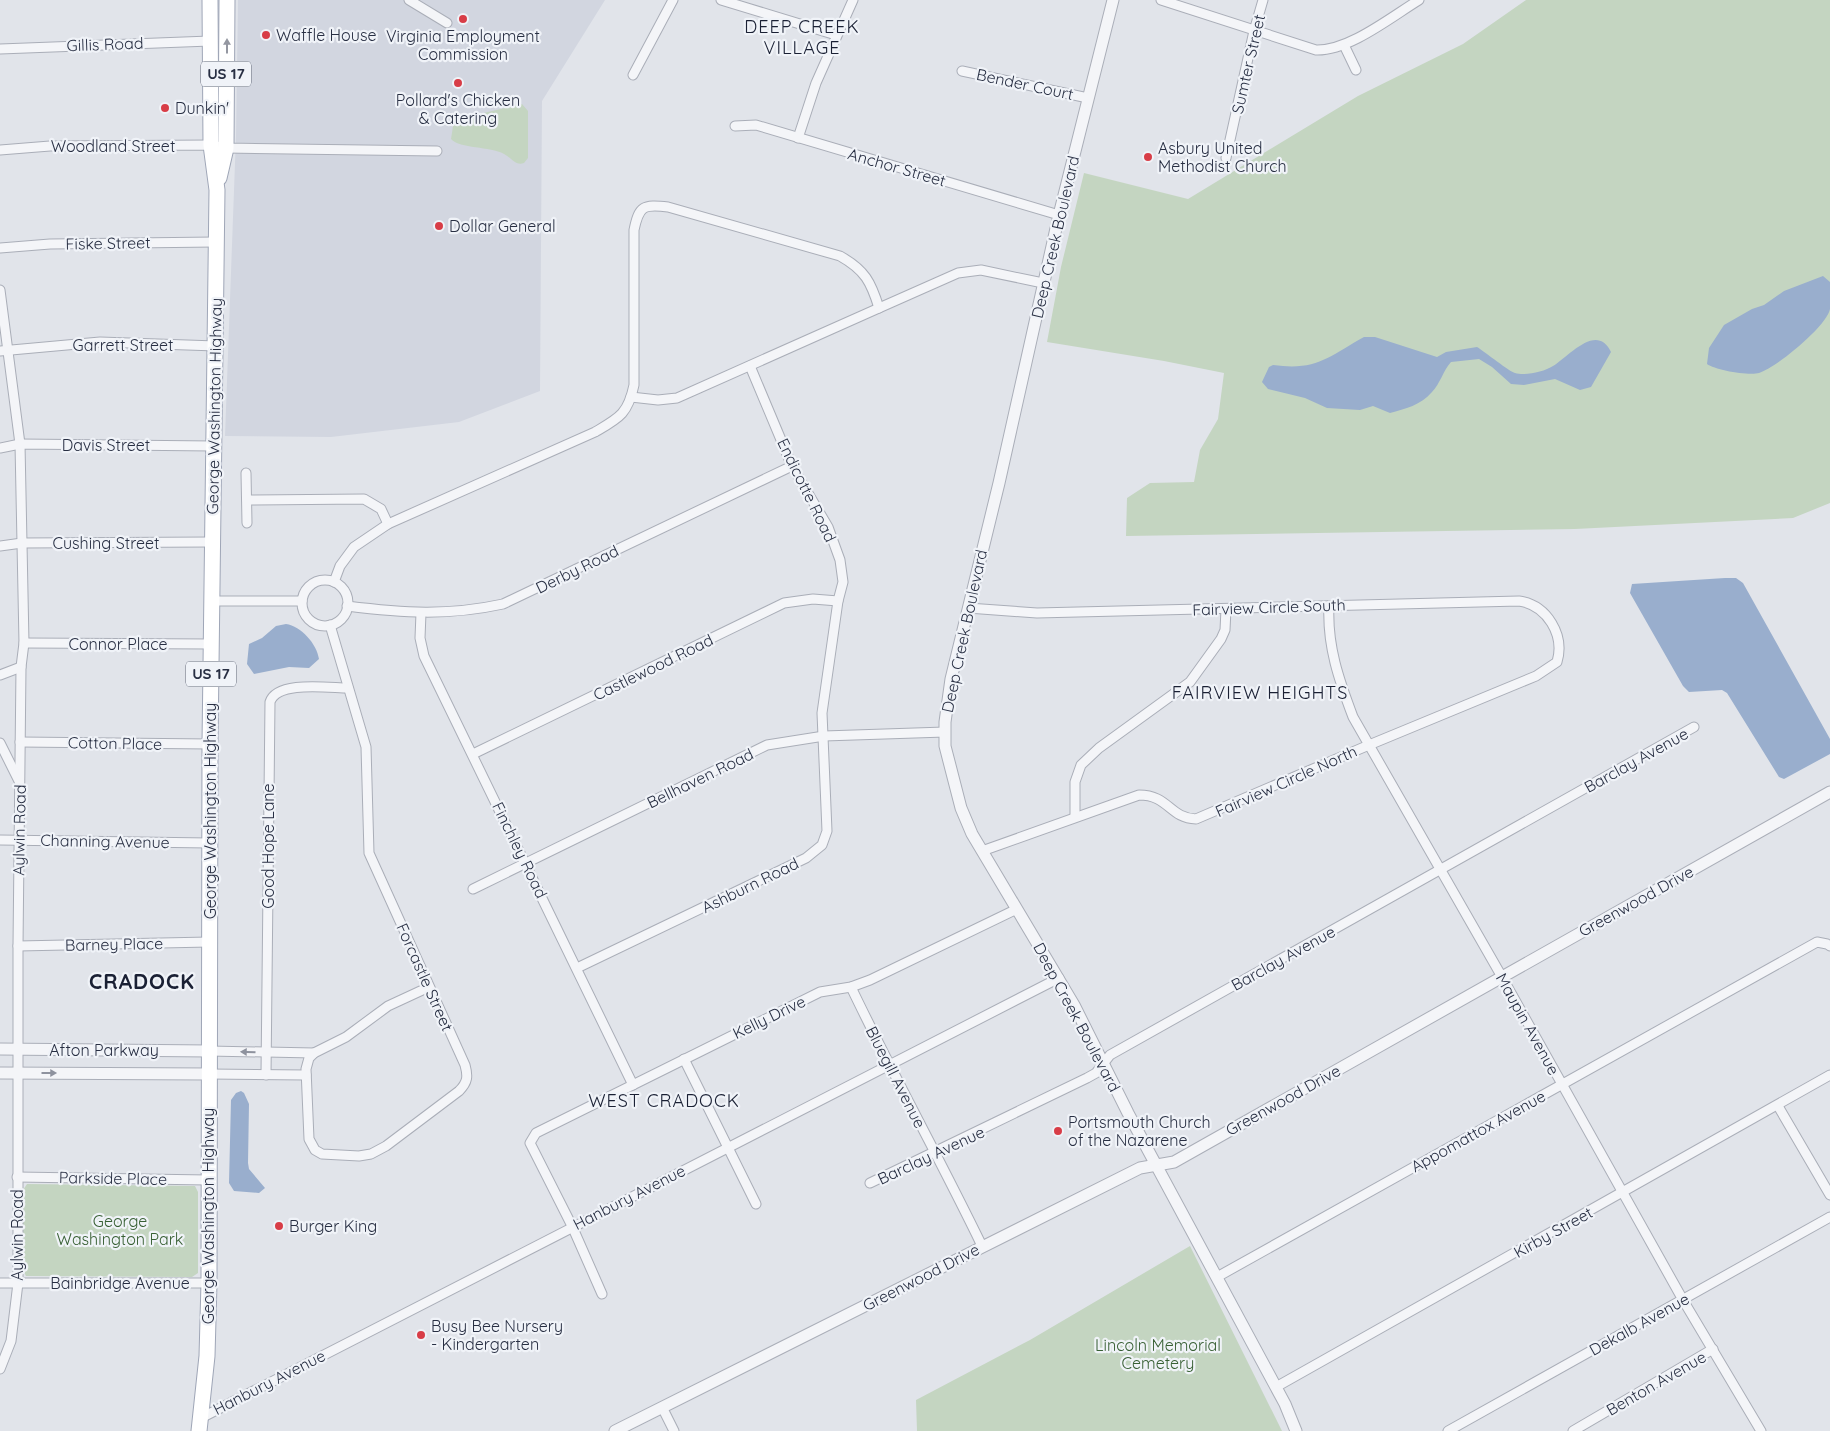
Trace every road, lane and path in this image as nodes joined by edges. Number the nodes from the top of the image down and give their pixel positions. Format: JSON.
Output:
{"nodes":[{"id":1,"x":210,"y":0,"type":"edge"},
{"id":2,"x":227,"y":0,"type":"edge"},
{"id":3,"x":409,"y":0,"type":"edge"},
{"id":4,"x":673,"y":0,"type":"edge"},
{"id":5,"x":721,"y":0,"type":"edge"},
{"id":6,"x":853,"y":0,"type":"edge"},
{"id":7,"x":1113,"y":0,"type":"edge"},
{"id":8,"x":1161,"y":0,"type":"edge"},
{"id":9,"x":1263,"y":0,"type":"edge"},
{"id":10,"x":1419,"y":0,"type":"edge"},
{"id":11,"x":447,"y":23,"type":"dead end"},
{"id":12,"x":1254,"y":31,"type":"junction"},
{"id":13,"x":836,"y":35,"type":"junction"},
{"id":14,"x":210,"y":41,"type":"junction"},
{"id":15,"x":1344,"y":45,"type":"junction"},
{"id":16,"x":0,"y":49,"type":"edge"},
{"id":17,"x":962,"y":70,"type":"dead end"},
{"id":18,"x":1356,"y":70,"type":"dead end"},
{"id":19,"x":633,"y":75,"type":"dead end"},
{"id":20,"x":1088,"y":98,"type":"junction"},
{"id":21,"x":735,"y":126,"type":"dead end"},
{"id":22,"x":798,"y":138,"type":"junction"},
{"id":23,"x":218,"y":146,"type":"junction"},
{"id":24,"x":0,"y":150,"type":"edge"},
{"id":25,"x":437,"y":150,"type":"dead end"},
{"id":26,"x":1226,"y":158,"type":"dead end"},
{"id":27,"x":1059,"y":215,"type":"junction"},
{"id":28,"x":215,"y":242,"type":"junction"},
{"id":29,"x":0,"y":248,"type":"edge"},
{"id":30,"x":1044,"y":282,"type":"junction"},
{"id":31,"x":0,"y":290,"type":"edge"},
{"id":32,"x":879,"y":308,"type":"junction"},
{"id":33,"x":216,"y":346,"type":"junction"},
{"id":34,"x":4,"y":350,"type":"edge"},
{"id":35,"x":750,"y":366,"type":"junction"},
{"id":36,"x":631,"y":397,"type":"junction"},
{"id":37,"x":20,"y":444,"type":"junction"},
{"id":38,"x":213,"y":446,"type":"junction"},
{"id":39,"x":0,"y":448,"type":"edge"},
{"id":40,"x":792,"y":466,"type":"junction"},
{"id":41,"x":246,"y":473,"type":"dead end"},
{"id":42,"x":247,"y":500,"type":"junction"},
{"id":43,"x":247,"y":523,"type":"dead end"},
{"id":44,"x":388,"y":524,"type":"junction"},
{"id":45,"x":211,"y":542,"type":"junction"},
{"id":46,"x":22,"y":543,"type":"junction"},
{"id":47,"x":0,"y":546,"type":"edge"},
{"id":48,"x":334,"y":582,"type":"junction"},
{"id":49,"x":212,"y":601,"type":"junction"},
{"id":50,"x":302,"y":601,"type":"junction"},
{"id":51,"x":838,"y":601,"type":"junction"},
{"id":52,"x":347,"y":606,"type":"junction"},
{"id":53,"x":1328,"y":606,"type":"junction"},
{"id":54,"x":968,"y":608,"type":"junction"},
{"id":55,"x":1226,"y":609,"type":"junction"},
{"id":56,"x":421,"y":613,"type":"junction"},
{"id":57,"x":330,"y":625,"type":"junction"},
{"id":58,"x":1556,"y":631,"type":"joint"},
{"id":59,"x":24,"y":644,"type":"junction"},
{"id":60,"x":211,"y":644,"type":"junction"},
{"id":61,"x":21,"y":667,"type":"junction"},
{"id":62,"x":0,"y":675,"type":"edge"},
{"id":63,"x":348,"y":688,"type":"junction"},
{"id":64,"x":1694,"y":727,"type":"dead end"},
{"id":65,"x":945,"y":732,"type":"junction"},
{"id":66,"x":824,"y":736,"type":"junction"},
{"id":67,"x":20,"y":742,"type":"junction"},
{"id":68,"x":0,"y":743,"type":"edge"},
{"id":69,"x":210,"y":744,"type":"junction"},
{"id":70,"x":1369,"y":744,"type":"junction"},
{"id":71,"x":473,"y":754,"type":"junction"},
{"id":72,"x":20,"y":784,"type":"junction"},
{"id":73,"x":1830,"y":792,"type":"edge"},
{"id":74,"x":1075,"y":817,"type":"junction"},
{"id":75,"x":0,"y":840,"type":"edge"},
{"id":76,"x":20,"y":840,"type":"junction"},
{"id":77,"x":210,"y":843,"type":"junction"},
{"id":78,"x":982,"y":851,"type":"junction"},
{"id":79,"x":526,"y":862,"type":"junction"},
{"id":80,"x":1441,"y":870,"type":"junction"},
{"id":81,"x":473,"y":889,"type":"dead end"},
{"id":82,"x":1018,"y":909,"type":"junction"},
{"id":83,"x":209,"y":942,"type":"junction"},
{"id":84,"x":18,"y":946,"type":"junction"},
{"id":85,"x":1830,"y":946,"type":"edge"},
{"id":86,"x":577,"y":968,"type":"junction"},
{"id":87,"x":1502,"y":977,"type":"junction"},
{"id":88,"x":1059,"y":978,"type":"junction"},
{"id":89,"x":430,"y":987,"type":"junction"},
{"id":90,"x":852,"y":987,"type":"junction"},
{"id":91,"x":0,"y":1049,"type":"edge"},
{"id":92,"x":18,"y":1049,"type":"junction"},
{"id":93,"x":209,"y":1051,"type":"junction"},
{"id":94,"x":267,"y":1052,"type":"junction"},
{"id":95,"x":314,"y":1053,"type":"junction"},
{"id":96,"x":684,"y":1059,"type":"junction"},
{"id":97,"x":1103,"y":1063,"type":"junction"},
{"id":98,"x":888,"y":1064,"type":"junction"},
{"id":99,"x":0,"y":1073,"type":"edge"},
{"id":100,"x":17,"y":1073,"type":"junction"},
{"id":101,"x":208,"y":1074,"type":"junction"},
{"id":102,"x":266,"y":1075,"type":"junction"},
{"id":103,"x":306,"y":1075,"type":"junction"},
{"id":104,"x":1830,"y":1075,"type":"edge"},
{"id":105,"x":632,"y":1085,"type":"junction"},
{"id":106,"x":1561,"y":1085,"type":"junction"},
{"id":107,"x":1778,"y":1106,"type":"junction"},
{"id":108,"x":727,"y":1146,"type":"junction"},
{"id":109,"x":936,"y":1153,"type":"junction"},
{"id":110,"x":1157,"y":1165,"type":"junction"},
{"id":111,"x":17,"y":1177,"type":"junction"},
{"id":112,"x":208,"y":1180,"type":"junction"},
{"id":113,"x":870,"y":1183,"type":"dead end"},
{"id":114,"x":1622,"y":1193,"type":"junction"},
{"id":115,"x":1830,"y":1196,"type":"edge"},
{"id":116,"x":756,"y":1204,"type":"dead end"},
{"id":117,"x":1830,"y":1217,"type":"edge"},
{"id":118,"x":572,"y":1226,"type":"junction"},
{"id":119,"x":982,"y":1246,"type":"junction"},
{"id":120,"x":1217,"y":1277,"type":"junction"},
{"id":121,"x":0,"y":1283,"type":"edge"},
{"id":122,"x":18,"y":1283,"type":"junction"},
{"id":123,"x":209,"y":1283,"type":"junction"},
{"id":124,"x":602,"y":1294,"type":"dead end"},
{"id":125,"x":1683,"y":1300,"type":"junction"},
{"id":126,"x":1713,"y":1349,"type":"junction"},
{"id":127,"x":0,"y":1369,"type":"edge"},
{"id":128,"x":1276,"y":1387,"type":"junction"},
{"id":129,"x":662,"y":1407,"type":"junction"},
{"id":130,"x":200,"y":1424,"type":"edge"},
{"id":131,"x":615,"y":1431,"type":"edge"},
{"id":132,"x":674,"y":1431,"type":"edge"},
{"id":133,"x":1296,"y":1431,"type":"edge"},
{"id":134,"x":1448,"y":1431,"type":"edge"},
{"id":135,"x":1573,"y":1431,"type":"edge"},
{"id":136,"x":1761,"y":1431,"type":"edge"}],
"edges":[{"from":1,"to":14,"type":"main road","name":"George Washington Highway","number":"US 17"},
{"from":23,"to":2,"type":"main road","name":"George Washington Highway","number":"US 17","one_way":true},
{"from":3,"to":11,"type":"street"},
{"from":4,"to":19,"type":"street"},
{"from":5,"to":13,"type":"street"},
{"from":6,"to":13,"type":"street"},
{"from":7,"to":20,"type":"street","name":"Deep Creek Boulevard"},
{"from":8,"to":12,"type":"street"},
{"from":9,"to":12,"type":"street","name":"Sumter Street"},
{"from":10,"to":15,"type":"street"},
{"from":12,"to":15,"type":"street"},
{"from":12,"to":26,"type":"street","name":"Sumter Street"},
{"from":13,"to":22,"type":"street"},
{"from":14,"to":16,"type":"street","name":"Gillis Road"},
{"from":14,"to":23,"type":"main road","name":"George Washington Highway","number":"US 17"},
{"from":15,"to":18,"type":"street"},
{"from":17,"to":20,"type":"street","name":"Bender Court"},
{"from":20,"to":27,"type":"street","name":"Deep Creek Boulevard"},
{"from":21,"to":22,"type":"street","name":"Anchor Street"},
{"from":22,"to":27,"type":"street","name":"Anchor Street"},
{"from":23,"to":24,"type":"street","name":"Woodland Street"},
{"from":23,"to":25,"type":"street","name":"Woodland Street"},
{"from":23,"to":28,"type":"main road","name":"George Washington Highway","number":"US 17"},
{"from":27,"to":30,"type":"street","name":"Deep Creek Boulevard"},
{"from":28,"to":29,"type":"street","name":"Fiske Street"},
{"from":28,"to":33,"type":"main road","name":"George Washington Highway","number":"US 17"},
{"from":30,"to":32,"type":"street"},
{"from":30,"to":54,"type":"street","name":"Deep Creek Boulevard"},
{"from":31,"to":34,"type":"street","name":"Aylwin Road"},
{"from":32,"to":35,"type":"street"},
{"from":32,"to":36,"type":"street"},
{"from":33,"to":34,"type":"street","name":"Garrett Street"},
{"from":33,"to":38,"type":"main road","name":"George Washington Highway","number":"US 17"},
{"from":34,"to":37,"type":"street","name":"Aylwin Road"},
{"from":35,"to":36,"type":"street"},
{"from":35,"to":40,"type":"street","name":"Endicotte Road"},
{"from":36,"to":44,"type":"street"},
{"from":37,"to":38,"type":"street","name":"Davis Street"},
{"from":37,"to":39,"type":"street","name":"Davis Street"},
{"from":37,"to":46,"type":"street","name":"Aylwin Road"},
{"from":38,"to":45,"type":"main road","name":"George Washington Highway","number":"US 17"},
{"from":40,"to":51,"type":"street","name":"Endicotte Road"},
{"from":40,"to":56,"type":"street","name":"Derby Road"},
{"from":41,"to":42,"type":"street"},
{"from":42,"to":43,"type":"street"},
{"from":42,"to":44,"type":"street"},
{"from":44,"to":48,"type":"street"},
{"from":45,"to":46,"type":"street","name":"Cushing Street"},
{"from":45,"to":49,"type":"main road","name":"George Washington Highway","number":"US 17"},
{"from":46,"to":47,"type":"street","name":"Cushing Street"},
{"from":46,"to":59,"type":"street","name":"Aylwin Road"},
{"from":48,"to":50,"type":"street"},
{"from":48,"to":52,"type":"street"},
{"from":49,"to":50,"type":"street"},
{"from":49,"to":60,"type":"main road","name":"George Washington Highway","number":"US 17"},
{"from":50,"to":57,"type":"street"},
{"from":51,"to":66,"type":"street","name":"Endicotte Road"},
{"from":51,"to":71,"type":"street","name":"Castlewood Road"},
{"from":52,"to":56,"type":"street","name":"Derby Road"},
{"from":52,"to":57,"type":"street"},
{"from":53,"to":55,"type":"street","name":"Fairview Circle South"},
{"from":53,"to":58,"type":"street","name":"Fairview Circle South"},
{"from":53,"to":70,"type":"street","name":"Maupin Avenue"},
{"from":54,"to":55,"type":"street","name":"Fairview Circle South"},
{"from":54,"to":65,"type":"street","name":"Deep Creek Boulevard"},
{"from":55,"to":74,"type":"street"},
{"from":56,"to":71,"type":"street","name":"Finchley Road"},
{"from":57,"to":63,"type":"street","name":"Forcastle Street"},
{"from":58,"to":70,"type":"street","name":"Fairview Circle North"},
{"from":59,"to":60,"type":"street","name":"Connor Place"},
{"from":59,"to":61,"type":"street","name":"Aylwin Road"},
{"from":60,"to":69,"type":"main road","name":"George Washington Highway","number":"US 17"},
{"from":61,"to":62,"type":"street"},
{"from":61,"to":67,"type":"street","name":"Aylwin Road"},
{"from":63,"to":89,"type":"street","name":"Forcastle Street"},
{"from":63,"to":94,"type":"street","name":"Good Hope Lane"},
{"from":64,"to":80,"type":"street","name":"Barclay Avenue"},
{"from":65,"to":66,"type":"street","name":"Bellhaven Road"},
{"from":65,"to":78,"type":"street","name":"Deep Creek Boulevard"},
{"from":66,"to":79,"type":"street","name":"Bellhaven Road"},
{"from":66,"to":86,"type":"street","name":"Ashburn Road"},
{"from":67,"to":69,"type":"street","name":"Cotton Place"},
{"from":67,"to":72,"type":"street","name":"Aylwin Road"},
{"from":68,"to":72,"type":"street"},
{"from":69,"to":77,"type":"main road","name":"George Washington Highway","number":"US 17"},
{"from":70,"to":74,"type":"street","name":"Fairview Circle North"},
{"from":70,"to":80,"type":"street","name":"Maupin Avenue"},
{"from":71,"to":79,"type":"street","name":"Finchley Road"},
{"from":72,"to":76,"type":"street","name":"Aylwin Road"},
{"from":73,"to":87,"type":"street","name":"Greenwood Drive"},
{"from":74,"to":78,"type":"street","name":"Fairview Circle North"},
{"from":75,"to":76,"type":"street","name":"Channing Avenue"},
{"from":76,"to":77,"type":"street","name":"Channing Avenue"},
{"from":76,"to":84,"type":"street","name":"Aylwin Road"},
{"from":77,"to":83,"type":"main road","name":"George Washington Highway","number":"US 17"},
{"from":78,"to":82,"type":"street","name":"Deep Creek Boulevard"},
{"from":79,"to":81,"type":"street","name":"Bellhaven Road"},
{"from":79,"to":86,"type":"street","name":"Finchley Road"},
{"from":80,"to":87,"type":"street","name":"Maupin Avenue"},
{"from":80,"to":97,"type":"street","name":"Barclay Avenue"},
{"from":82,"to":88,"type":"street","name":"Deep Creek Boulevard"},
{"from":82,"to":90,"type":"street","name":"Kelly Drive"},
{"from":83,"to":84,"type":"street","name":"Barney Place"},
{"from":83,"to":93,"type":"main road","name":"George Washington Highway","number":"US 17"},
{"from":84,"to":92,"type":"street","name":"Aylwin Road"},
{"from":85,"to":106,"type":"street","name":"Appomattox Avenue"},
{"from":86,"to":105,"type":"street","name":"Finchley Road"},
{"from":87,"to":106,"type":"street","name":"Maupin Avenue"},
{"from":87,"to":110,"type":"street","name":"Greenwood Drive"},
{"from":88,"to":97,"type":"street","name":"Deep Creek Boulevard"},
{"from":88,"to":98,"type":"street","name":"Hanbury Avenue"},
{"from":89,"to":95,"type":"street"},
{"from":89,"to":103,"type":"street","name":"Forcastle Street"},
{"from":90,"to":96,"type":"street","name":"Kelly Drive"},
{"from":90,"to":98,"type":"street","name":"Bluegill Avenue"},
{"from":91,"to":92,"type":"street","name":"Afton Parkway"},
{"from":92,"to":93,"type":"street","name":"Afton Parkway"},
{"from":92,"to":100,"type":"street","name":"Aylwin Road"},
{"from":94,"to":93,"type":"street","one_way":true},
{"from":93,"to":101,"type":"main road","name":"George Washington Highway","number":"US 17"},
{"from":94,"to":95,"type":"street"},
{"from":94,"to":102,"type":"street","name":"Good Hope Lane"},
{"from":95,"to":103,"type":"street"},
{"from":96,"to":105,"type":"street","name":"Kelly Drive"},
{"from":96,"to":108,"type":"street"},
{"from":97,"to":109,"type":"street","name":"Barclay Avenue"},
{"from":97,"to":110,"type":"street","name":"Deep Creek Boulevard"},
{"from":98,"to":108,"type":"street","name":"Hanbury Avenue"},
{"from":98,"to":109,"type":"street","name":"Bluegill Avenue"},
{"from":99,"to":100,"type":"street","name":"Afton Parkway"},
{"from":100,"to":101,"type":"street","name":"Afton Parkway","one_way":true},
{"from":100,"to":111,"type":"street","name":"Aylwin Road"},
{"from":101,"to":102,"type":"street"},
{"from":101,"to":112,"type":"main road","name":"George Washington Highway","number":"US 17"},
{"from":102,"to":103,"type":"street"},
{"from":104,"to":107,"type":"street","name":"Kirby Street"},
{"from":105,"to":118,"type":"street","name":"Kelly Drive"},
{"from":106,"to":114,"type":"street","name":"Maupin Avenue"},
{"from":106,"to":120,"type":"street","name":"Appomattox Avenue"},
{"from":107,"to":114,"type":"street","name":"Kirby Street"},
{"from":107,"to":115,"type":"street"},
{"from":108,"to":116,"type":"street"},
{"from":108,"to":118,"type":"street","name":"Hanbury Avenue"},
{"from":109,"to":113,"type":"street","name":"Barclay Avenue"},
{"from":109,"to":119,"type":"street","name":"Bluegill Avenue"},
{"from":110,"to":119,"type":"street","name":"Greenwood Drive"},
{"from":110,"to":120,"type":"street","name":"Deep Creek Boulevard"},
{"from":111,"to":112,"type":"street","name":"Parkside Place"},
{"from":111,"to":122,"type":"street","name":"Aylwin Road"},
{"from":112,"to":123,"type":"main road","name":"George Washington Highway","number":"US 17"},
{"from":114,"to":125,"type":"street","name":"Maupin Avenue"},
{"from":114,"to":128,"type":"street","name":"Kirby Street"},
{"from":117,"to":125,"type":"street","name":"Dekalb Avenue"},
{"from":118,"to":124,"type":"street"},
{"from":118,"to":130,"type":"street","name":"Hanbury Avenue"},
{"from":119,"to":129,"type":"street","name":"Greenwood Drive"},
{"from":120,"to":128,"type":"street","name":"Deep Creek Boulevard"},
{"from":121,"to":122,"type":"street","name":"Bainbridge Avenue"},
{"from":122,"to":123,"type":"street","name":"Bainbridge Avenue"},
{"from":122,"to":127,"type":"street","name":"Aylwin Road"},
{"from":123,"to":130,"type":"main road","name":"George Washington Highway","number":"US 17"},
{"from":125,"to":126,"type":"street","name":"Maupin Avenue"},
{"from":125,"to":134,"type":"street","name":"Dekalb Avenue"},
{"from":126,"to":135,"type":"street","name":"Benton Avenue"},
{"from":126,"to":136,"type":"street","name":"Maupin Avenue"},
{"from":128,"to":133,"type":"street","name":"Deep Creek Boulevard"},
{"from":129,"to":131,"type":"street","name":"Greenwood Drive"},
{"from":129,"to":132,"type":"street"}]}
